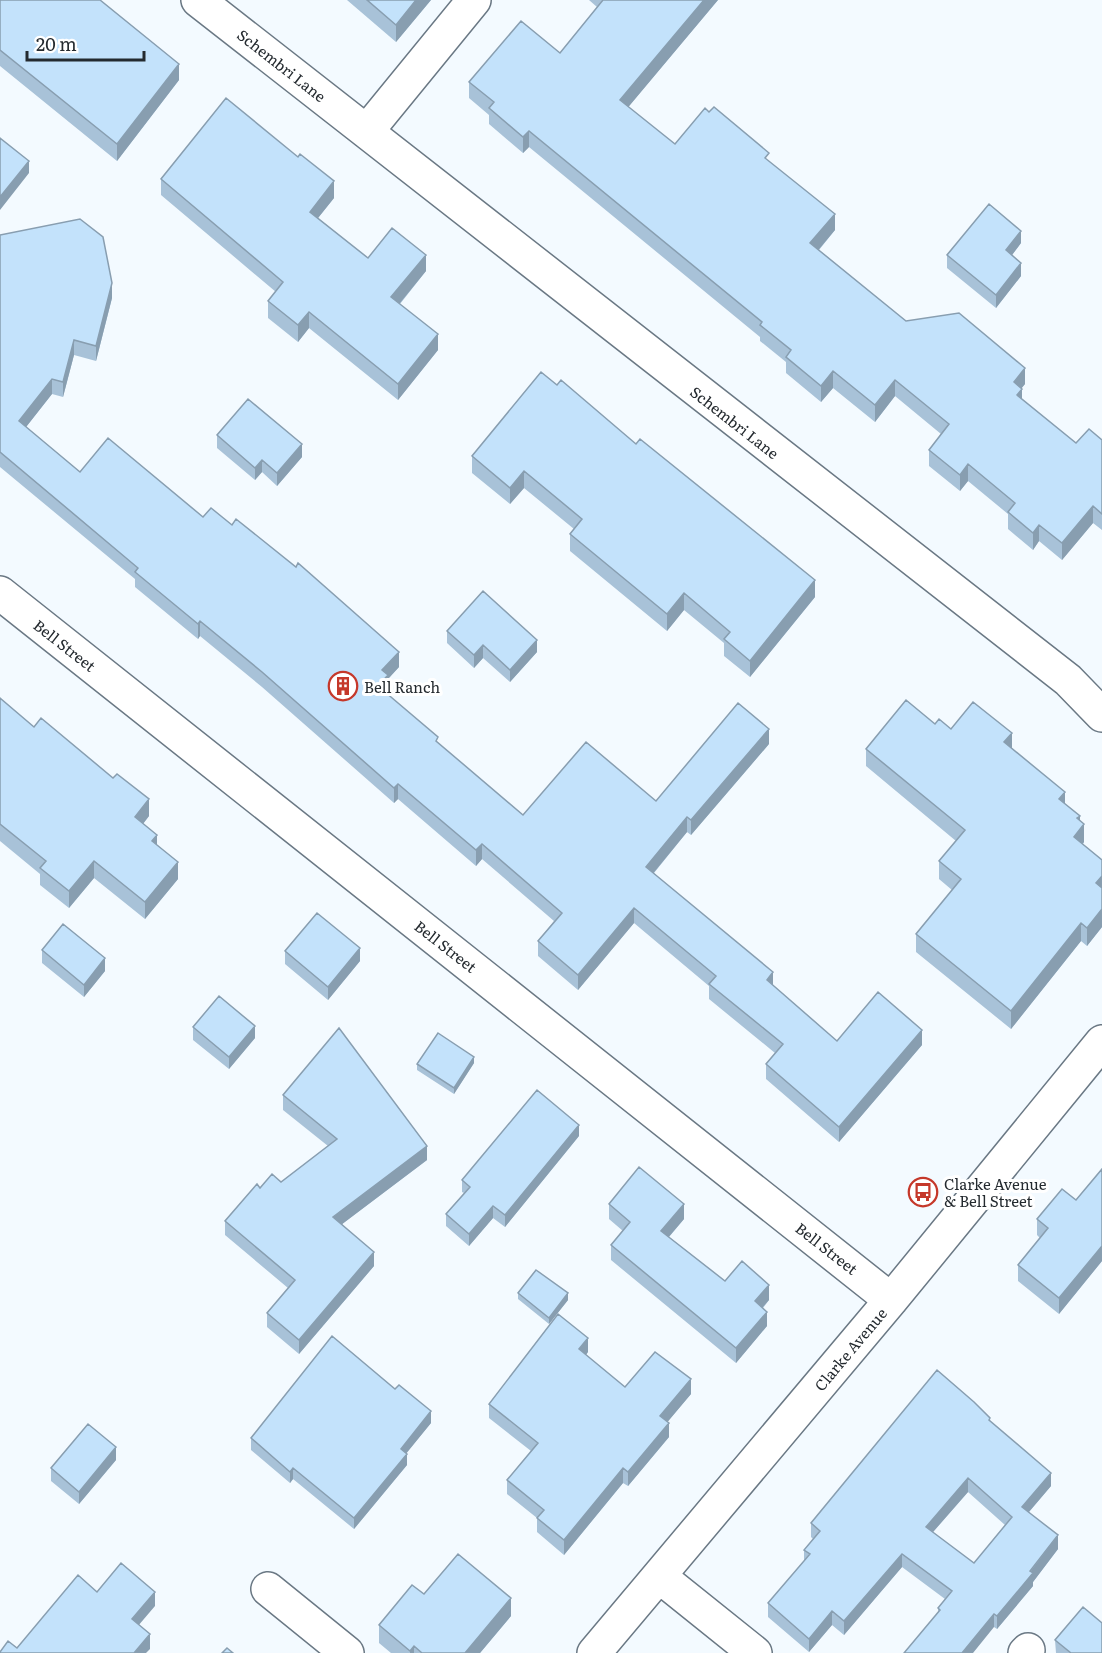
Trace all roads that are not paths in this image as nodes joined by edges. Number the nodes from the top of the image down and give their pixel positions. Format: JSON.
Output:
{"nodes":[{"id":1,"x":198,"y":0,"type":"edge"},
{"id":2,"x":474,"y":0,"type":"edge"},
{"id":3,"x":367,"y":131,"type":"junction"},
{"id":4,"x":0,"y":593,"type":"edge"},
{"id":5,"x":1102,"y":715,"type":"edge"},
{"id":6,"x":1102,"y":1041,"type":"edge"},
{"id":7,"x":891,"y":1300,"type":"junction"},
{"id":8,"x":659,"y":1576,"type":"junction"},
{"id":9,"x":268,"y":1588,"type":"dead end"},
{"id":10,"x":347,"y":1653,"type":"edge"},
{"id":11,"x":594,"y":1653,"type":"edge"},
{"id":12,"x":755,"y":1653,"type":"edge"}],
"edges":[{"from":1,"to":3,"type":"street","name":"Schembri Lane"},
{"from":2,"to":3,"type":"street"},
{"from":3,"to":5,"type":"street","name":"Schembri Lane"},
{"from":4,"to":7,"type":"street","name":"Bell Street"},
{"from":6,"to":7,"type":"street","name":"Clarke Avenue"},
{"from":7,"to":8,"type":"street","name":"Clarke Avenue"},
{"from":8,"to":11,"type":"street","name":"Clarke Avenue"},
{"from":8,"to":12,"type":"street"},
{"from":9,"to":10,"type":"street"}]}
